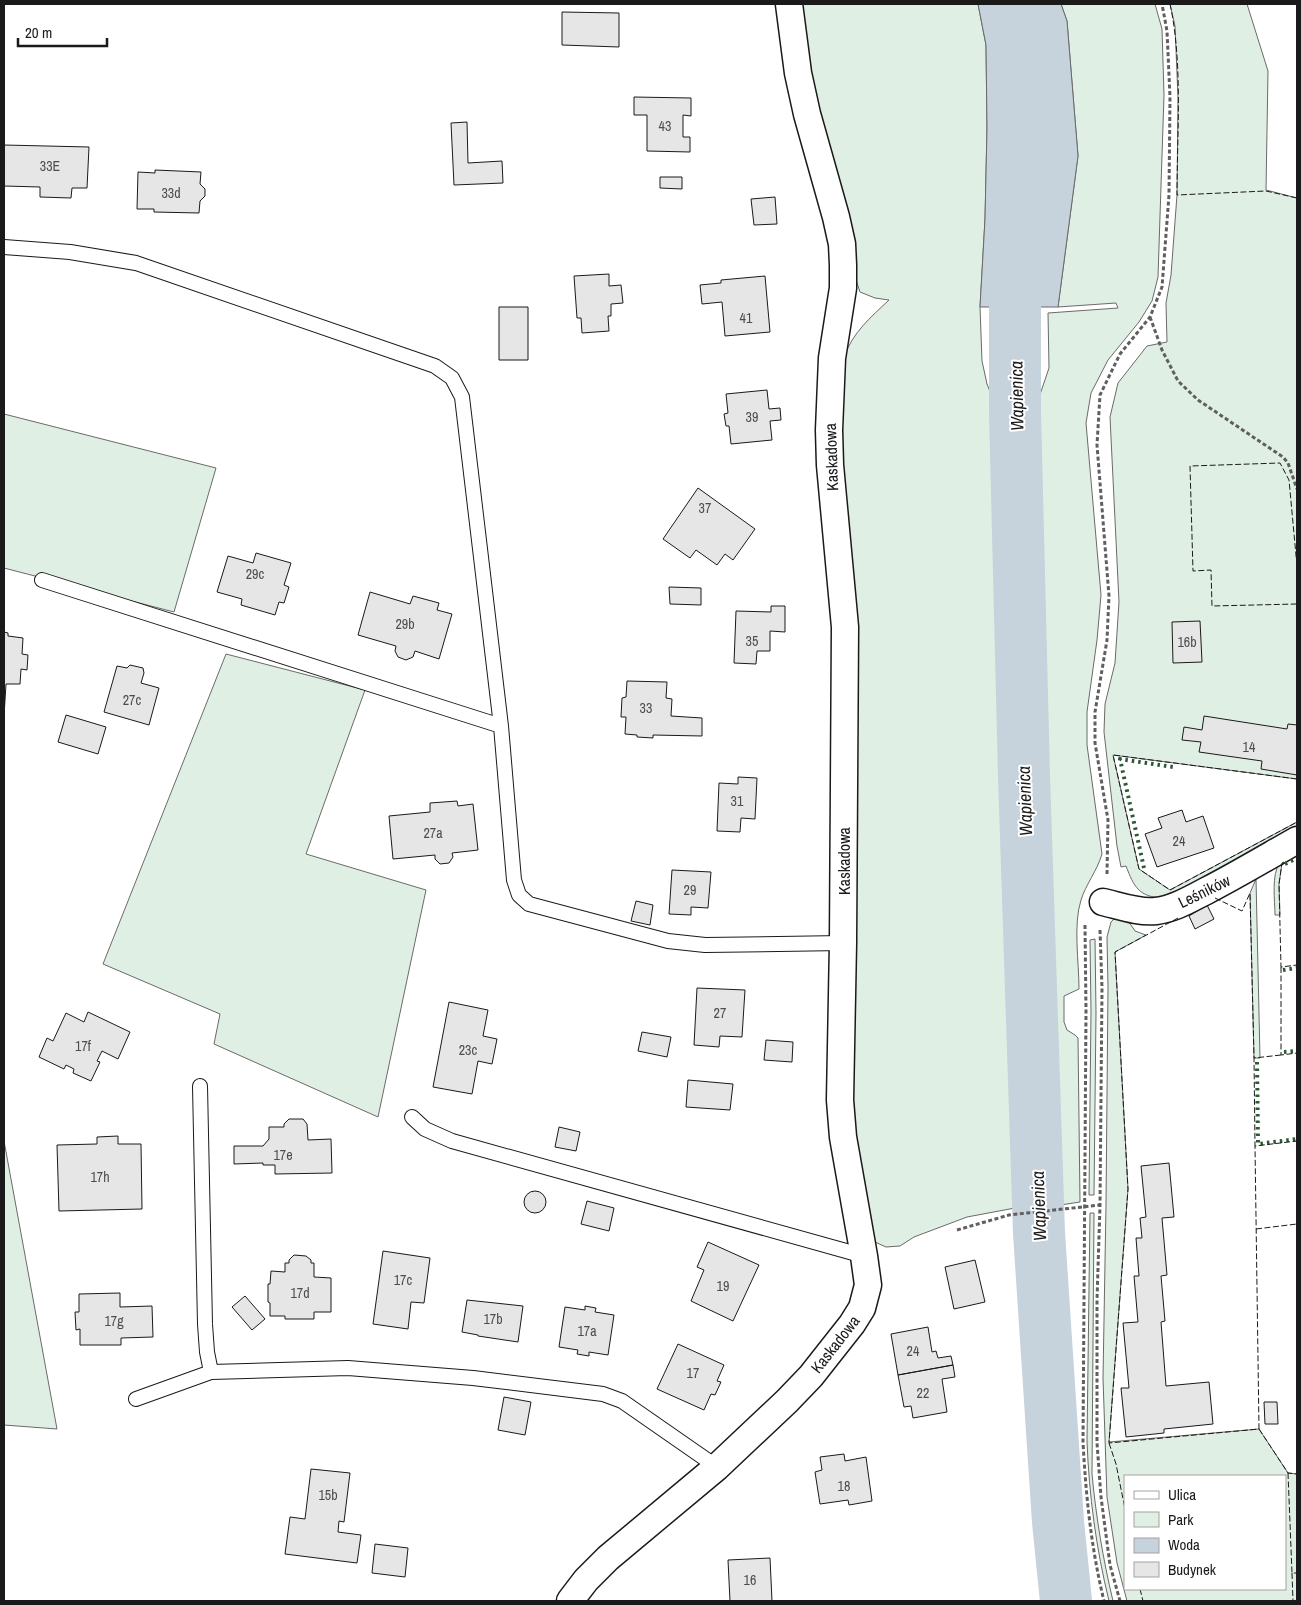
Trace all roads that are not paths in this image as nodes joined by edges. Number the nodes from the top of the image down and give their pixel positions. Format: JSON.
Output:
{"nodes":[{"id":1,"x":789,"y":4,"type":"edge"},
{"id":2,"x":4,"y":247,"type":"edge"},
{"id":3,"x":42,"y":580,"type":"dead end"},
{"id":4,"x":501,"y":726,"type":"junction"},
{"id":5,"x":1297,"y":840,"type":"edge"},
{"id":6,"x":1103,"y":902,"type":"road end"},
{"id":7,"x":843,"y":943,"type":"junction"},
{"id":8,"x":200,"y":1086,"type":"dead end"},
{"id":9,"x":412,"y":1117,"type":"dead end"},
{"id":10,"x":864,"y":1256,"type":"junction"},
{"id":11,"x":211,"y":1372,"type":"junction"},
{"id":12,"x":136,"y":1399,"type":"dead end"},
{"id":13,"x":717,"y":1467,"type":"junction"},
{"id":14,"x":570,"y":1601,"type":"edge"}],
"edges":[{"from":1,"to":7,"type":"street","name":"Kaskadowa"},
{"from":2,"to":4,"type":"lane"},
{"from":3,"to":4,"type":"lane"},
{"from":4,"to":7,"type":"lane"},
{"from":5,"to":6,"type":"street","name":"Leśników"},
{"from":7,"to":10,"type":"street","name":"Kaskadowa"},
{"from":8,"to":11,"type":"lane"},
{"from":9,"to":10,"type":"lane"},
{"from":10,"to":13,"type":"street","name":"Kaskadowa"},
{"from":11,"to":12,"type":"lane"},
{"from":11,"to":13,"type":"lane"},
{"from":13,"to":14,"type":"street","name":"Kaskadowa"}]}
